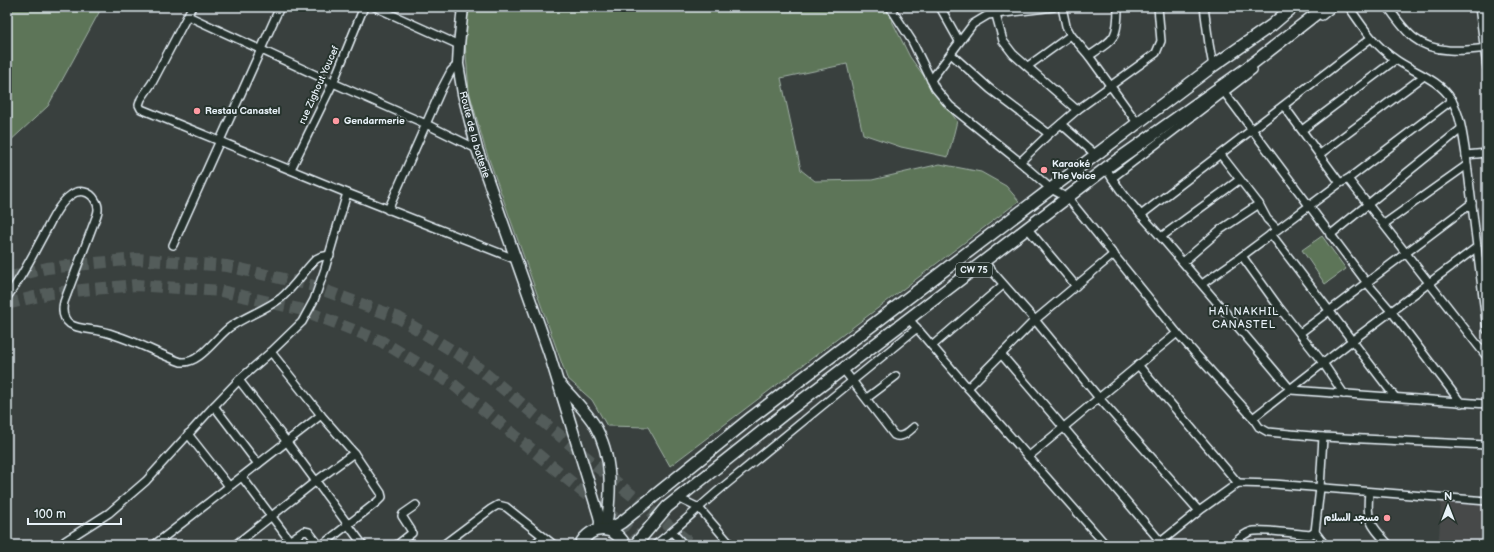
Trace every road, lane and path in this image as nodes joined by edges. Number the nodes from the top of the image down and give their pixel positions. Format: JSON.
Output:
{"nodes":[{"id":1,"x":192,"y":7,"type":"edge"},
{"id":2,"x":280,"y":7,"type":"edge"},
{"id":3,"x":364,"y":7,"type":"edge"},
{"id":4,"x":375,"y":7,"type":"edge"},
{"id":5,"x":463,"y":7,"type":"edge"},
{"id":6,"x":890,"y":7,"type":"edge"},
{"id":7,"x":940,"y":7,"type":"edge"},
{"id":8,"x":1054,"y":7,"type":"edge"},
{"id":9,"x":1062,"y":7,"type":"edge"},
{"id":10,"x":1118,"y":7,"type":"edge"},
{"id":11,"x":1158,"y":7,"type":"edge"},
{"id":12,"x":1204,"y":7,"type":"edge"},
{"id":13,"x":1293,"y":7,"type":"edge"},
{"id":14,"x":1324,"y":7,"type":"edge"},
{"id":15,"x":1333,"y":7,"type":"edge"},
{"id":16,"x":1349,"y":7,"type":"edge"},
{"id":17,"x":1388,"y":7,"type":"edge"},
{"id":18,"x":1479,"y":7,"type":"edge"},
{"id":19,"x":996,"y":15,"type":"junction"},
{"id":20,"x":188,"y":16,"type":"junction"},
{"id":21,"x":1071,"y":35,"type":"junction"},
{"id":22,"x":1371,"y":38,"type":"junction"},
{"id":23,"x":960,"y":41,"type":"junction"},
{"id":24,"x":459,"y":45,"type":"junction"},
{"id":25,"x":1486,"y":48,"type":"edge"},
{"id":26,"x":261,"y":49,"type":"junction"},
{"id":27,"x":951,"y":54,"type":"junction"},
{"id":28,"x":1089,"y":56,"type":"junction"},
{"id":29,"x":1395,"y":60,"type":"junction"},
{"id":30,"x":458,"y":64,"type":"junction"},
{"id":31,"x":1028,"y":66,"type":"junction"},
{"id":32,"x":1213,"y":66,"type":"junction"},
{"id":33,"x":1487,"y":67,"type":"edge"},
{"id":34,"x":1424,"y":76,"type":"junction"},
{"id":35,"x":931,"y":80,"type":"junction"},
{"id":36,"x":333,"y":83,"type":"junction"},
{"id":37,"x":1110,"y":86,"type":"junction"},
{"id":38,"x":1223,"y":90,"type":"junction"},
{"id":39,"x":1452,"y":100,"type":"junction"},
{"id":40,"x":1284,"y":106,"type":"junction"},
{"id":41,"x":1078,"y":110,"type":"junction"},
{"id":42,"x":426,"y":124,"type":"junction"},
{"id":43,"x":1060,"y":124,"type":"junction"},
{"id":44,"x":1138,"y":124,"type":"junction"},
{"id":45,"x":1461,"y":129,"type":"junction"},
{"id":46,"x":1302,"y":130,"type":"junction"},
{"id":47,"x":1252,"y":131,"type":"junction"},
{"id":48,"x":1048,"y":134,"type":"junction"},
{"id":49,"x":220,"y":141,"type":"junction"},
{"id":50,"x":477,"y":149,"type":"junction"},
{"id":51,"x":1487,"y":153,"type":"edge"},
{"id":52,"x":1320,"y":154,"type":"junction"},
{"id":53,"x":1096,"y":155,"type":"junction"},
{"id":54,"x":1221,"y":155,"type":"junction"},
{"id":55,"x":1466,"y":155,"type":"junction"},
{"id":56,"x":1020,"y":162,"type":"junction"},
{"id":57,"x":1467,"y":165,"type":"junction"},
{"id":58,"x":291,"y":169,"type":"junction"},
{"id":59,"x":1109,"y":173,"type":"junction"},
{"id":60,"x":1348,"y":179,"type":"junction"},
{"id":61,"x":1239,"y":180,"type":"junction"},
{"id":62,"x":1340,"y":183,"type":"junction"},
{"id":63,"x":1051,"y":189,"type":"junction"},
{"id":64,"x":347,"y":194,"type":"junction"},
{"id":65,"x":1068,"y":198,"type":"junction"},
{"id":66,"x":1472,"y":203,"type":"junction"},
{"id":67,"x":1258,"y":204,"type":"junction"},
{"id":68,"x":1310,"y":205,"type":"junction"},
{"id":69,"x":1368,"y":205,"type":"junction"},
{"id":70,"x":388,"y":210,"type":"junction"},
{"id":71,"x":1141,"y":215,"type":"junction"},
{"id":72,"x":1384,"y":224,"type":"junction"},
{"id":73,"x":1028,"y":228,"type":"junction"},
{"id":74,"x":1277,"y":229,"type":"junction"},
{"id":75,"x":1271,"y":234,"type":"junction"},
{"id":76,"x":1330,"y":235,"type":"junction"},
{"id":77,"x":1162,"y":237,"type":"junction"},
{"id":78,"x":173,"y":245,"type":"dead end"},
{"id":79,"x":1478,"y":250,"type":"junction"},
{"id":80,"x":1406,"y":253,"type":"junction"},
{"id":81,"x":1487,"y":253,"type":"edge"},
{"id":82,"x":1114,"y":254,"type":"junction"},
{"id":83,"x":330,"y":255,"type":"junction"},
{"id":84,"x":1242,"y":256,"type":"junction"},
{"id":85,"x":514,"y":259,"type":"junction"},
{"id":86,"x":984,"y":262,"type":"junction"},
{"id":87,"x":1182,"y":262,"type":"junction"},
{"id":88,"x":1430,"y":282,"type":"junction"},
{"id":89,"x":1367,"y":283,"type":"junction"},
{"id":90,"x":1202,"y":284,"type":"junction"},
{"id":91,"x":1003,"y":285,"type":"junction"},
{"id":92,"x":1076,"y":286,"type":"junction"},
{"id":93,"x":7,"y":297,"type":"edge"},
{"id":94,"x":1329,"y":311,"type":"junction"},
{"id":95,"x":1391,"y":311,"type":"junction"},
{"id":96,"x":909,"y":319,"type":"junction"},
{"id":97,"x":1035,"y":320,"type":"junction"},
{"id":98,"x":917,"y":328,"type":"junction"},
{"id":99,"x":1487,"y":330,"type":"edge"},
{"id":100,"x":1177,"y":333,"type":"junction"},
{"id":101,"x":1300,"y":333,"type":"junction"},
{"id":102,"x":1352,"y":340,"type":"junction"},
{"id":103,"x":932,"y":346,"type":"junction"},
{"id":104,"x":271,"y":352,"type":"junction"},
{"id":105,"x":1001,"y":354,"type":"junction"},
{"id":106,"x":1487,"y":357,"type":"edge"},
{"id":107,"x":1323,"y":363,"type":"junction"},
{"id":108,"x":1138,"y":365,"type":"junction"},
{"id":109,"x":843,"y":369,"type":"junction"},
{"id":110,"x":896,"y":376,"type":"dead end"},
{"id":111,"x":239,"y":380,"type":"junction"},
{"id":112,"x":558,"y":381,"type":"junction"},
{"id":113,"x":853,"y":382,"type":"junction"},
{"id":114,"x":968,"y":388,"type":"junction"},
{"id":115,"x":1291,"y":390,"type":"junction"},
{"id":116,"x":1344,"y":394,"type":"junction"},
{"id":117,"x":1395,"y":397,"type":"junction"},
{"id":118,"x":867,"y":398,"type":"junction"},
{"id":119,"x":1099,"y":398,"type":"junction"},
{"id":120,"x":1461,"y":403,"type":"junction"},
{"id":121,"x":1487,"y":404,"type":"edge"},
{"id":122,"x":214,"y":406,"type":"junction"},
{"id":123,"x":321,"y":415,"type":"junction"},
{"id":124,"x":1253,"y":418,"type":"junction"},
{"id":125,"x":914,"y":427,"type":"dead end"},
{"id":126,"x":1064,"y":428,"type":"junction"},
{"id":127,"x":188,"y":434,"type":"junction"},
{"id":128,"x":1323,"y":437,"type":"junction"},
{"id":129,"x":287,"y":442,"type":"junction"},
{"id":130,"x":1487,"y":445,"type":"edge"},
{"id":131,"x":354,"y":453,"type":"junction"},
{"id":132,"x":1028,"y":457,"type":"junction"},
{"id":133,"x":258,"y":464,"type":"junction"},
{"id":134,"x":242,"y":477,"type":"junction"},
{"id":135,"x":316,"y":481,"type":"junction"},
{"id":136,"x":1238,"y":483,"type":"junction"},
{"id":137,"x":229,"y":486,"type":"junction"},
{"id":138,"x":1320,"y":488,"type":"junction"},
{"id":139,"x":1369,"y":492,"type":"junction"},
{"id":140,"x":678,"y":498,"type":"junction"},
{"id":141,"x":1487,"y":501,"type":"edge"},
{"id":142,"x":416,"y":504,"type":"dead end"},
{"id":143,"x":699,"y":508,"type":"junction"},
{"id":144,"x":1199,"y":511,"type":"junction"},
{"id":145,"x":272,"y":516,"type":"junction"},
{"id":146,"x":348,"y":524,"type":"junction"},
{"id":147,"x":605,"y":530,"type":"junction"},
{"id":148,"x":672,"y":532,"type":"junction"},
{"id":149,"x":1315,"y":532,"type":"junction"},
{"id":150,"x":543,"y":538,"type":"junction"},
{"id":151,"x":65,"y":541,"type":"dead end"},
{"id":152,"x":291,"y":543,"type":"edge"},
{"id":153,"x":1159,"y":543,"type":"edge"},
{"id":154,"x":154,"y":545,"type":"edge"},
{"id":155,"x":235,"y":545,"type":"edge"},
{"id":156,"x":321,"y":545,"type":"edge"},
{"id":157,"x":363,"y":545,"type":"edge"},
{"id":158,"x":397,"y":545,"type":"edge"},
{"id":159,"x":443,"y":545,"type":"edge"},
{"id":160,"x":533,"y":545,"type":"edge"},
{"id":161,"x":554,"y":545,"type":"edge"},
{"id":162,"x":580,"y":545,"type":"edge"},
{"id":163,"x":625,"y":545,"type":"edge"},
{"id":164,"x":635,"y":545,"type":"edge"},
{"id":165,"x":655,"y":545,"type":"edge"},
{"id":166,"x":684,"y":545,"type":"edge"},
{"id":167,"x":731,"y":545,"type":"edge"},
{"id":168,"x":1106,"y":545,"type":"edge"},
{"id":169,"x":1232,"y":545,"type":"edge"},
{"id":170,"x":1325,"y":545,"type":"edge"},
{"id":171,"x":1390,"y":545,"type":"edge"}],
"edges":[{"from":1,"to":20,"type":"street"},
{"from":2,"to":26,"type":"street"},
{"from":3,"to":36,"type":"street","name":"rue Zighout Youcef"},
{"from":4,"to":24,"type":"street"},
{"from":5,"to":24,"type":"main road","name":"Route de la batterie"},
{"from":6,"to":35,"type":"street"},
{"from":7,"to":23,"type":"street"},
{"from":8,"to":19,"type":"street"},
{"from":9,"to":21,"type":"street"},
{"from":10,"to":28,"type":"street"},
{"from":11,"to":37,"type":"street"},
{"from":12,"to":32,"type":"street"},
{"from":13,"to":32,"type":"main road"},
{"from":14,"to":38,"type":"main road","number":"CW 75"},
{"from":15,"to":38,"type":"street"},
{"from":16,"to":22,"type":"street"},
{"from":17,"to":25,"type":"street"},
{"from":18,"to":25,"type":"street"},
{"from":19,"to":23,"type":"street"},
{"from":19,"to":31,"type":"street"},
{"from":20,"to":26,"type":"street"},
{"from":20,"to":49,"type":"street"},
{"from":21,"to":28,"type":"street"},
{"from":21,"to":31,"type":"street"},
{"from":22,"to":29,"type":"street"},
{"from":22,"to":40,"type":"street"},
{"from":23,"to":27,"type":"street"},
{"from":24,"to":30,"type":"main road","name":"Route de la batterie"},
{"from":25,"to":33,"type":"street"},
{"from":26,"to":36,"type":"street"},
{"from":26,"to":49,"type":"street"},
{"from":27,"to":35,"type":"street"},
{"from":27,"to":48,"type":"street"},
{"from":28,"to":37,"type":"street"},
{"from":29,"to":34,"type":"street"},
{"from":29,"to":46,"type":"street"},
{"from":30,"to":42,"type":"street"},
{"from":30,"to":50,"type":"main road","name":"Route de la batterie"},
{"from":31,"to":41,"type":"street"},
{"from":32,"to":44,"type":"main road"},
{"from":34,"to":39,"type":"street"},
{"from":34,"to":52,"type":"street"},
{"from":35,"to":56,"type":"street"},
{"from":36,"to":42,"type":"street"},
{"from":36,"to":58,"type":"street","name":"rue Zighout Youcef"},
{"from":37,"to":41,"type":"street"},
{"from":37,"to":44,"type":"street"},
{"from":38,"to":47,"type":"street"},
{"from":38,"to":59,"type":"main road","number":"CW 75"},
{"from":39,"to":45,"type":"street"},
{"from":39,"to":60,"type":"street"},
{"from":40,"to":46,"type":"street"},
{"from":40,"to":47,"type":"street"},
{"from":41,"to":43,"type":"street"},
{"from":42,"to":50,"type":"street"},
{"from":42,"to":70,"type":"street"},
{"from":43,"to":48,"type":"street"},
{"from":43,"to":53,"type":"street"},
{"from":44,"to":53,"type":"main road"},
{"from":45,"to":55,"type":"street"},
{"from":45,"to":69,"type":"street"},
{"from":46,"to":52,"type":"street"},
{"from":47,"to":54,"type":"street"},
{"from":47,"to":68,"type":"street"},
{"from":48,"to":56,"type":"street"},
{"from":49,"to":58,"type":"street"},
{"from":49,"to":78,"type":"street"},
{"from":50,"to":85,"type":"main road","name":"Route de la batterie"},
{"from":51,"to":55,"type":"street"},
{"from":52,"to":62,"type":"street"},
{"from":53,"to":63,"type":"main road"},
{"from":54,"to":61,"type":"street"},
{"from":54,"to":71,"type":"street"},
{"from":55,"to":57,"type":"street"},
{"from":56,"to":63,"type":"street"},
{"from":57,"to":66,"type":"street"},
{"from":57,"to":72,"type":"street"},
{"from":58,"to":64,"type":"street"},
{"from":59,"to":65,"type":"main road","number":"CW 75"},
{"from":59,"to":71,"type":"street"},
{"from":60,"to":62,"type":"street"},
{"from":60,"to":69,"type":"street"},
{"from":61,"to":67,"type":"street"},
{"from":61,"to":77,"type":"street"},
{"from":62,"to":68,"type":"street"},
{"from":63,"to":65,"type":"street"},
{"from":63,"to":147,"type":"main road"},
{"from":64,"to":70,"type":"street"},
{"from":64,"to":83,"type":"street"},
{"from":65,"to":73,"type":"main road","number":"CW 75"},
{"from":65,"to":82,"type":"street"},
{"from":66,"to":79,"type":"street"},
{"from":66,"to":80,"type":"street"},
{"from":67,"to":74,"type":"street"},
{"from":67,"to":87,"type":"street"},
{"from":68,"to":74,"type":"street"},
{"from":68,"to":76,"type":"street"},
{"from":69,"to":72,"type":"street"},
{"from":69,"to":76,"type":"street"},
{"from":70,"to":85,"type":"street"},
{"from":71,"to":77,"type":"street"},
{"from":72,"to":80,"type":"street"},
{"from":73,"to":86,"type":"main road","number":"CW 75"},
{"from":73,"to":92,"type":"street"},
{"from":74,"to":75,"type":"street"},
{"from":75,"to":84,"type":"street"},
{"from":75,"to":94,"type":"street"},
{"from":76,"to":89,"type":"street"},
{"from":77,"to":87,"type":"street"},
{"from":79,"to":81,"type":"street"},
{"from":79,"to":88,"type":"street"},
{"from":79,"to":99,"type":"street"},
{"from":80,"to":88,"type":"street"},
{"from":80,"to":89,"type":"street"},
{"from":82,"to":92,"type":"street"},
{"from":82,"to":100,"type":"street"},
{"from":83,"to":93,"type":"street"},
{"from":83,"to":104,"type":"street"},
{"from":84,"to":90,"type":"street"},
{"from":84,"to":101,"type":"street"},
{"from":85,"to":112,"type":"main road","name":"Route de la batterie"},
{"from":86,"to":91,"type":"street"},
{"from":86,"to":96,"type":"main road","number":"CW 75"},
{"from":87,"to":90,"type":"street"},
{"from":88,"to":95,"type":"street"},
{"from":88,"to":106,"type":"street"},
{"from":89,"to":94,"type":"street"},
{"from":89,"to":95,"type":"street"},
{"from":90,"to":115,"type":"street"},
{"from":91,"to":97,"type":"street"},
{"from":91,"to":103,"type":"street"},
{"from":92,"to":97,"type":"street"},
{"from":94,"to":101,"type":"street"},
{"from":94,"to":102,"type":"street"},
{"from":95,"to":102,"type":"street"},
{"from":95,"to":120,"type":"street"},
{"from":96,"to":98,"type":"street"},
{"from":96,"to":109,"type":"main road","number":"CW 75"},
{"from":97,"to":105,"type":"street"},
{"from":97,"to":119,"type":"street"},
{"from":98,"to":103,"type":"street"},
{"from":98,"to":113,"type":"street"},
{"from":100,"to":108,"type":"street"},
{"from":100,"to":124,"type":"street"},
{"from":101,"to":107,"type":"street"},
{"from":102,"to":107,"type":"street"},
{"from":102,"to":117,"type":"street"},
{"from":103,"to":114,"type":"street"},
{"from":104,"to":111,"type":"street"},
{"from":104,"to":123,"type":"street"},
{"from":105,"to":114,"type":"street"},
{"from":105,"to":126,"type":"street"},
{"from":107,"to":115,"type":"street"},
{"from":107,"to":116,"type":"street"},
{"from":108,"to":119,"type":"street"},
{"from":108,"to":136,"type":"street"},
{"from":109,"to":113,"type":"street"},
{"from":109,"to":140,"type":"main road","number":"CW 75"},
{"from":110,"to":118,"type":"street"},
{"from":111,"to":122,"type":"street"},
{"from":111,"to":129,"type":"street"},
{"from":112,"to":147,"type":"main road","name":"Route de la batterie"},
{"from":112,"to":147,"type":"main road"},
{"from":113,"to":118,"type":"street"},
{"from":113,"to":143,"type":"street"},
{"from":114,"to":132,"type":"street"},
{"from":115,"to":116,"type":"street"},
{"from":115,"to":124,"type":"street"},
{"from":116,"to":117,"type":"street"},
{"from":117,"to":120,"type":"street"},
{"from":118,"to":125,"type":"street"},
{"from":119,"to":126,"type":"street"},
{"from":119,"to":144,"type":"street"},
{"from":120,"to":121,"type":"street"},
{"from":122,"to":127,"type":"street"},
{"from":122,"to":133,"type":"street"},
{"from":123,"to":129,"type":"street"},
{"from":123,"to":131,"type":"street"},
{"from":124,"to":128,"type":"street"},
{"from":126,"to":132,"type":"street"},
{"from":126,"to":153,"type":"street"},
{"from":127,"to":137,"type":"street"},
{"from":127,"to":151,"type":"street"},
{"from":128,"to":130,"type":"street"},
{"from":128,"to":138,"type":"street"},
{"from":129,"to":133,"type":"street"},
{"from":129,"to":135,"type":"street"},
{"from":131,"to":135,"type":"street"},
{"from":131,"to":146,"type":"street"},
{"from":132,"to":168,"type":"street"},
{"from":133,"to":134,"type":"street"},
{"from":134,"to":137,"type":"street"},
{"from":134,"to":145,"type":"street"},
{"from":135,"to":145,"type":"street"},
{"from":135,"to":146,"type":"street"},
{"from":136,"to":138,"type":"street"},
{"from":136,"to":144,"type":"street"},
{"from":137,"to":154,"type":"street"},
{"from":138,"to":139,"type":"street"},
{"from":138,"to":149,"type":"street"},
{"from":139,"to":141,"type":"street"},
{"from":139,"to":171,"type":"street"},
{"from":140,"to":143,"type":"street"},
{"from":140,"to":164,"type":"main road","number":"CW 75"},
{"from":142,"to":158,"type":"street"},
{"from":143,"to":148,"type":"street"},
{"from":143,"to":167,"type":"street"},
{"from":144,"to":153,"type":"street"},
{"from":145,"to":152,"type":"street"},
{"from":145,"to":155,"type":"street"},
{"from":146,"to":156,"type":"street"},
{"from":146,"to":157,"type":"street"},
{"from":147,"to":162,"type":"main road"},
{"from":147,"to":163,"type":"main road"},
{"from":148,"to":165,"type":"street"},
{"from":148,"to":166,"type":"street"},
{"from":149,"to":169,"type":"street"},
{"from":149,"to":170,"type":"street"},
{"from":150,"to":159,"type":"street"},
{"from":150,"to":160,"type":"street"},
{"from":150,"to":161,"type":"street"},
{"from":152,"to":156,"type":"street"}]}
